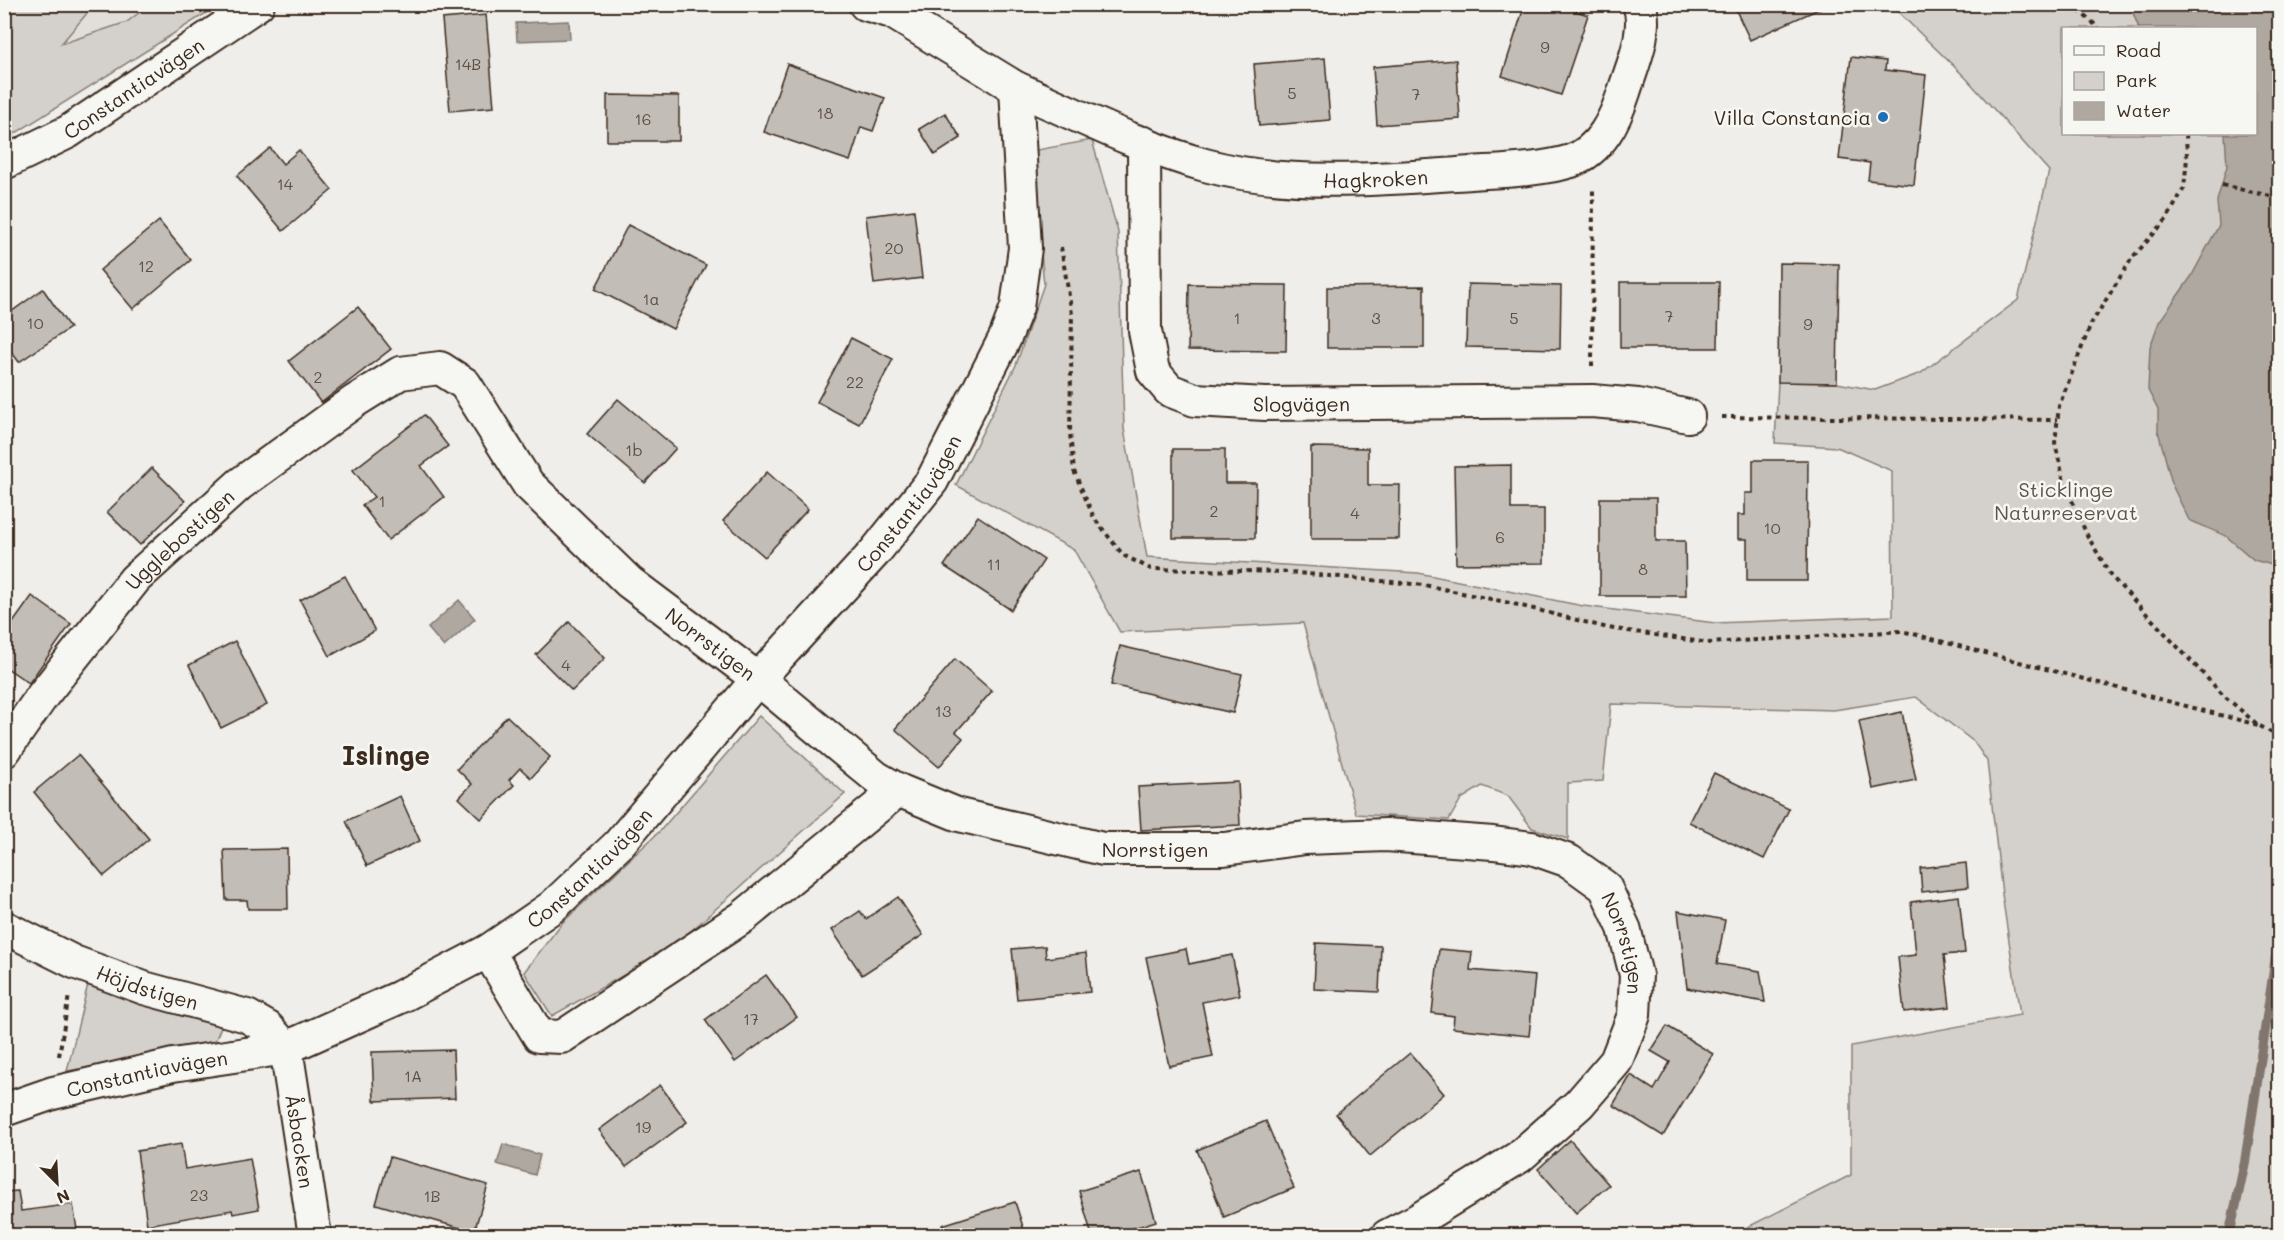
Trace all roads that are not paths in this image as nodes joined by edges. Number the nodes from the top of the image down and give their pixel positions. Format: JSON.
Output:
{"nodes":[{"id":1,"x":258,"y":4,"type":"edge"},
{"id":2,"x":865,"y":4,"type":"edge"},
{"id":3,"x":1639,"y":4,"type":"edge"},
{"id":4,"x":1016,"y":88,"type":"junction"},
{"id":5,"x":1144,"y":143,"type":"junction"},
{"id":6,"x":4,"y":163,"type":"edge"},
{"id":7,"x":400,"y":373,"type":"joint"},
{"id":8,"x":1688,"y":416,"type":"road end"},
{"id":9,"x":758,"y":679,"type":"junction"},
{"id":10,"x":4,"y":751,"type":"edge"},
{"id":11,"x":898,"y":790,"type":"junction"},
{"id":12,"x":4,"y":927,"type":"edge"},
{"id":13,"x":488,"y":951,"type":"junction"},
{"id":14,"x":285,"y":1048,"type":"junction"},
{"id":15,"x":4,"y":1110,"type":"edge"},
{"id":16,"x":315,"y":1236,"type":"edge"},
{"id":17,"x":1387,"y":1236,"type":"edge"}],
"edges":[{"from":1,"to":6,"type":"street","name":"Constantiavägen"},
{"from":2,"to":4,"type":"street"},
{"from":3,"to":5,"type":"street","name":"Hagkroken"},
{"from":4,"to":5,"type":"street","name":"Hagkroken"},
{"from":4,"to":9,"type":"street","name":"Constantiavägen"},
{"from":5,"to":8,"type":"street","name":"Slogvägen"},
{"from":7,"to":9,"type":"street","name":"Norrstigen"},
{"from":7,"to":10,"type":"street","name":"Ugglebostigen"},
{"from":9,"to":11,"type":"street","name":"Norrstigen"},
{"from":9,"to":13,"type":"street","name":"Constantiavägen"},
{"from":11,"to":13,"type":"street"},
{"from":11,"to":17,"type":"street","name":"Norrstigen"},
{"from":12,"to":14,"type":"street","name":"Höjdstigen"},
{"from":13,"to":14,"type":"street","name":"Constantiavägen"},
{"from":14,"to":15,"type":"street","name":"Constantiavägen"},
{"from":14,"to":16,"type":"street","name":"Åsbacken"}]}
